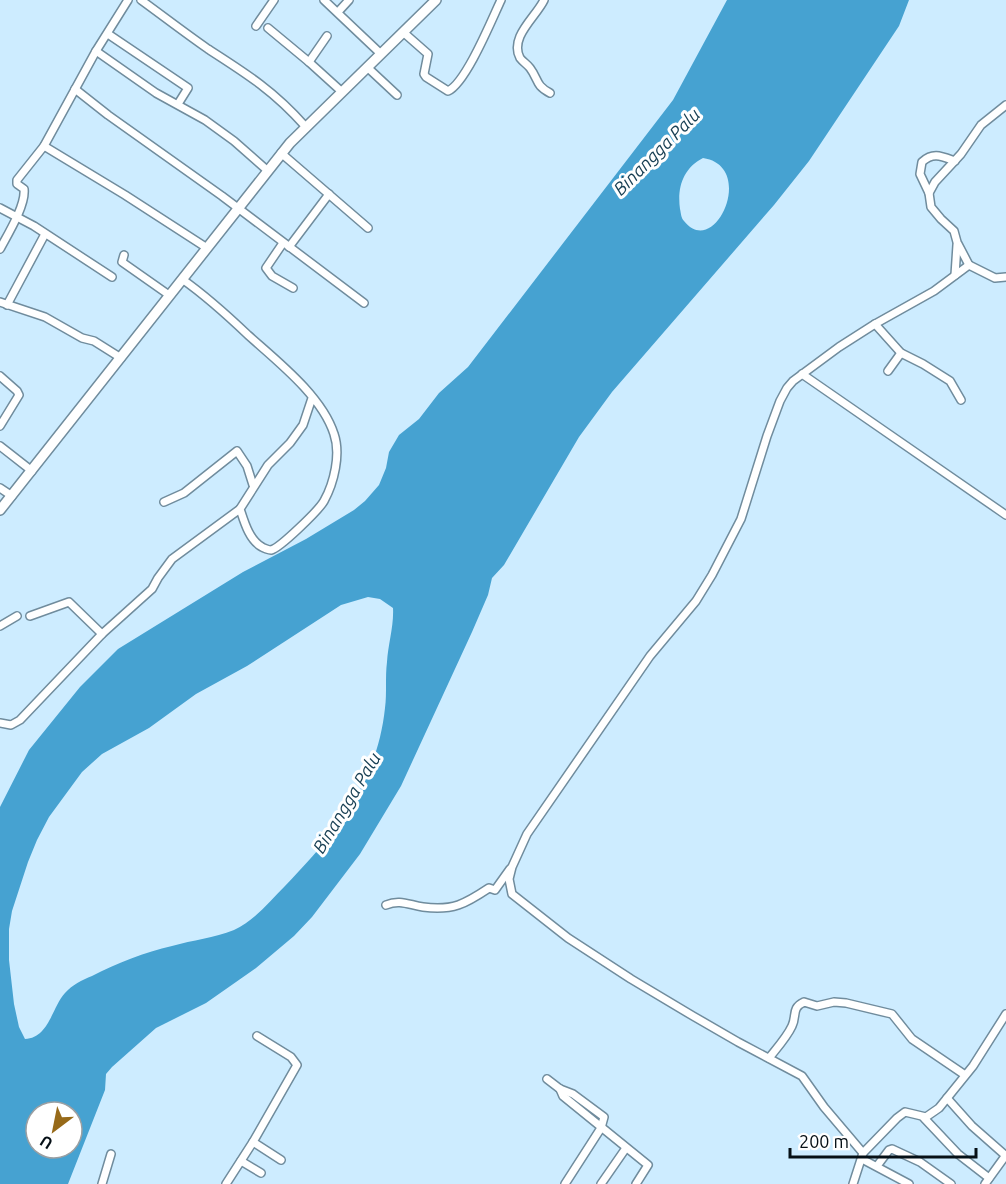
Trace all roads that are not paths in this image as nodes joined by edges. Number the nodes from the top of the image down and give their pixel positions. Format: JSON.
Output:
{"nodes":[{"id":1,"x":128,"y":0,"type":"edge"},
{"id":2,"x":141,"y":0,"type":"edge"},
{"id":3,"x":274,"y":0,"type":"edge"},
{"id":4,"x":324,"y":0,"type":"edge"},
{"id":5,"x":349,"y":0,"type":"edge"},
{"id":6,"x":436,"y":0,"type":"edge"},
{"id":7,"x":501,"y":0,"type":"edge"},
{"id":8,"x":544,"y":0,"type":"edge"},
{"id":9,"x":338,"y":12,"type":"junction"},
{"id":10,"x":256,"y":26,"type":"dead end"},
{"id":11,"x":268,"y":28,"type":"dead end"},
{"id":12,"x":404,"y":32,"type":"junction"},
{"id":13,"x":108,"y":34,"type":"junction"},
{"id":14,"x":327,"y":36,"type":"dead end"},
{"id":15,"x":96,"y":51,"type":"junction"},
{"id":16,"x":381,"y":54,"type":"junction"},
{"id":17,"x":309,"y":62,"type":"junction"},
{"id":18,"x":367,"y":67,"type":"junction"},
{"id":19,"x":75,"y":89,"type":"junction"},
{"id":20,"x":341,"y":91,"type":"junction"},
{"id":21,"x":550,"y":93,"type":"dead end"},
{"id":22,"x":397,"y":95,"type":"dead end"},
{"id":23,"x":178,"y":104,"type":"junction"},
{"id":24,"x":1006,"y":105,"type":"edge"},
{"id":25,"x":305,"y":126,"type":"junction"},
{"id":26,"x":44,"y":146,"type":"junction"},
{"id":27,"x":281,"y":153,"type":"junction"},
{"id":28,"x":955,"y":161,"type":"junction"},
{"id":29,"x":268,"y":171,"type":"junction"},
{"id":30,"x":929,"y":193,"type":"junction"},
{"id":31,"x":329,"y":194,"type":"junction"},
{"id":32,"x":0,"y":208,"type":"edge"},
{"id":33,"x":238,"y":209,"type":"junction"},
{"id":34,"x":16,"y":217,"type":"junction"},
{"id":35,"x":368,"y":228,"type":"dead end"},
{"id":36,"x":45,"y":234,"type":"junction"},
{"id":37,"x":957,"y":242,"type":"junction"},
{"id":38,"x":286,"y":245,"type":"junction"},
{"id":39,"x":207,"y":248,"type":"junction"},
{"id":40,"x":0,"y":249,"type":"edge"},
{"id":41,"x":123,"y":255,"type":"dead end"},
{"id":42,"x":969,"y":265,"type":"junction"},
{"id":43,"x":955,"y":275,"type":"junction"},
{"id":44,"x":112,"y":277,"type":"dead end"},
{"id":45,"x":1006,"y":277,"type":"edge"},
{"id":46,"x":182,"y":279,"type":"junction"},
{"id":47,"x":293,"y":288,"type":"dead end"},
{"id":48,"x":169,"y":295,"type":"junction"},
{"id":49,"x":4,"y":303,"type":"edge"},
{"id":50,"x":364,"y":303,"type":"dead end"},
{"id":51,"x":875,"y":324,"type":"junction"},
{"id":52,"x":901,"y":353,"type":"junction"},
{"id":53,"x":121,"y":358,"type":"junction"},
{"id":54,"x":888,"y":371,"type":"dead end"},
{"id":55,"x":802,"y":374,"type":"junction"},
{"id":56,"x":0,"y":376,"type":"edge"},
{"id":57,"x":312,"y":398,"type":"junction"},
{"id":58,"x":961,"y":399,"type":"dead end"},
{"id":59,"x":0,"y":426,"type":"edge"},
{"id":60,"x":0,"y":446,"type":"edge"},
{"id":61,"x":32,"y":471,"type":"junction"},
{"id":62,"x":253,"y":485,"type":"junction"},
{"id":63,"x":0,"y":488,"type":"edge"},
{"id":64,"x":12,"y":496,"type":"junction"},
{"id":65,"x":164,"y":502,"type":"dead end"},
{"id":66,"x":240,"y":508,"type":"junction"},
{"id":67,"x":0,"y":510,"type":"edge"},
{"id":68,"x":1006,"y":515,"type":"edge"},
{"id":69,"x":16,"y":616,"type":"dead end"},
{"id":70,"x":30,"y":616,"type":"dead end"},
{"id":71,"x":0,"y":626,"type":"edge"},
{"id":72,"x":102,"y":634,"type":"junction"},
{"id":73,"x":0,"y":723,"type":"edge"},
{"id":74,"x":512,"y":867,"type":"junction"},
{"id":75,"x":386,"y":905,"type":"dead end"},
{"id":76,"x":1006,"y":1014,"type":"edge"},
{"id":77,"x":258,"y":1036,"type":"dead end"},
{"id":78,"x":770,"y":1058,"type":"junction"},
{"id":79,"x":965,"y":1076,"type":"junction"},
{"id":80,"x":547,"y":1079,"type":"dead end"},
{"id":81,"x":947,"y":1098,"type":"junction"},
{"id":82,"x":924,"y":1118,"type":"junction"},
{"id":83,"x":601,"y":1128,"type":"junction"},
{"id":84,"x":253,"y":1142,"type":"junction"},
{"id":85,"x":626,"y":1148,"type":"junction"},
{"id":86,"x":111,"y":1154,"type":"dead end"},
{"id":87,"x":1006,"y":1155,"type":"edge"},
{"id":88,"x":862,"y":1156,"type":"junction"},
{"id":89,"x":281,"y":1160,"type":"dead end"},
{"id":90,"x":241,"y":1161,"type":"junction"},
{"id":91,"x":877,"y":1166,"type":"junction"},
{"id":92,"x":261,"y":1173,"type":"dead end"},
{"id":93,"x":987,"y":1181,"type":"edge"},
{"id":94,"x":102,"y":1184,"type":"edge"},
{"id":95,"x":226,"y":1184,"type":"edge"},
{"id":96,"x":565,"y":1184,"type":"edge"},
{"id":97,"x":601,"y":1184,"type":"edge"},
{"id":98,"x":636,"y":1184,"type":"edge"},
{"id":99,"x":853,"y":1184,"type":"edge"},
{"id":100,"x":909,"y":1184,"type":"edge"},
{"id":101,"x":951,"y":1184,"type":"edge"}],
"edges":[{"from":1,"to":13,"type":"street"},
{"from":2,"to":25,"type":"street"},
{"from":3,"to":10,"type":"street"},
{"from":4,"to":9,"type":"street"},
{"from":5,"to":9,"type":"street"},
{"from":6,"to":12,"type":"main road"},
{"from":7,"to":12,"type":"street"},
{"from":8,"to":21,"type":"street"},
{"from":9,"to":16,"type":"street"},
{"from":11,"to":17,"type":"street"},
{"from":12,"to":16,"type":"main road"},
{"from":13,"to":15,"type":"street"},
{"from":13,"to":23,"type":"street"},
{"from":14,"to":17,"type":"street"},
{"from":15,"to":19,"type":"street"},
{"from":15,"to":23,"type":"street"},
{"from":16,"to":18,"type":"main road"},
{"from":17,"to":20,"type":"street"},
{"from":18,"to":20,"type":"main road"},
{"from":18,"to":22,"type":"street"},
{"from":19,"to":26,"type":"street"},
{"from":19,"to":33,"type":"street"},
{"from":20,"to":25,"type":"main road"},
{"from":23,"to":29,"type":"street"},
{"from":24,"to":28,"type":"street"},
{"from":25,"to":27,"type":"main road"},
{"from":26,"to":34,"type":"street"},
{"from":26,"to":39,"type":"street"},
{"from":27,"to":29,"type":"main road"},
{"from":27,"to":31,"type":"street"},
{"from":28,"to":30,"type":"street"},
{"from":28,"to":30,"type":"street"},
{"from":29,"to":33,"type":"main road"},
{"from":30,"to":37,"type":"street"},
{"from":31,"to":35,"type":"street"},
{"from":31,"to":38,"type":"street"},
{"from":32,"to":34,"type":"street"},
{"from":33,"to":38,"type":"street"},
{"from":33,"to":39,"type":"main road"},
{"from":34,"to":36,"type":"street"},
{"from":34,"to":40,"type":"street"},
{"from":36,"to":44,"type":"street"},
{"from":36,"to":49,"type":"street"},
{"from":37,"to":42,"type":"street"},
{"from":37,"to":43,"type":"street"},
{"from":38,"to":47,"type":"street"},
{"from":38,"to":50,"type":"street"},
{"from":39,"to":46,"type":"main road"},
{"from":41,"to":48,"type":"street"},
{"from":42,"to":43,"type":"street"},
{"from":42,"to":45,"type":"street"},
{"from":43,"to":51,"type":"street"},
{"from":46,"to":48,"type":"main road"},
{"from":46,"to":57,"type":"street"},
{"from":48,"to":53,"type":"main road"},
{"from":49,"to":53,"type":"street"},
{"from":51,"to":52,"type":"street"},
{"from":51,"to":55,"type":"street"},
{"from":52,"to":54,"type":"street"},
{"from":52,"to":58,"type":"street"},
{"from":53,"to":61,"type":"main road"},
{"from":55,"to":68,"type":"street"},
{"from":55,"to":74,"type":"street"},
{"from":56,"to":59,"type":"street"},
{"from":57,"to":62,"type":"street"},
{"from":57,"to":66,"type":"street"},
{"from":60,"to":61,"type":"street"},
{"from":61,"to":64,"type":"main road"},
{"from":62,"to":65,"type":"street"},
{"from":62,"to":66,"type":"street"},
{"from":63,"to":64,"type":"street"},
{"from":64,"to":67,"type":"main road"},
{"from":66,"to":72,"type":"street"},
{"from":69,"to":71,"type":"street"},
{"from":70,"to":72,"type":"street"},
{"from":72,"to":73,"type":"street"},
{"from":74,"to":75,"type":"street"},
{"from":74,"to":78,"type":"street"},
{"from":76,"to":79,"type":"street"},
{"from":77,"to":84,"type":"street"},
{"from":78,"to":79,"type":"street"},
{"from":78,"to":88,"type":"street"},
{"from":79,"to":81,"type":"street"},
{"from":80,"to":83,"type":"street"},
{"from":81,"to":82,"type":"street"},
{"from":81,"to":87,"type":"street"},
{"from":82,"to":88,"type":"street"},
{"from":82,"to":93,"type":"street"},
{"from":83,"to":85,"type":"street"},
{"from":83,"to":96,"type":"street"},
{"from":84,"to":89,"type":"street"},
{"from":84,"to":90,"type":"street"},
{"from":85,"to":97,"type":"street"},
{"from":85,"to":98,"type":"street"},
{"from":86,"to":94,"type":"street"},
{"from":87,"to":93,"type":"street"},
{"from":88,"to":91,"type":"street"},
{"from":88,"to":99,"type":"street"},
{"from":90,"to":92,"type":"street"},
{"from":90,"to":95,"type":"street"},
{"from":91,"to":100,"type":"street"},
{"from":91,"to":101,"type":"street"}]}
